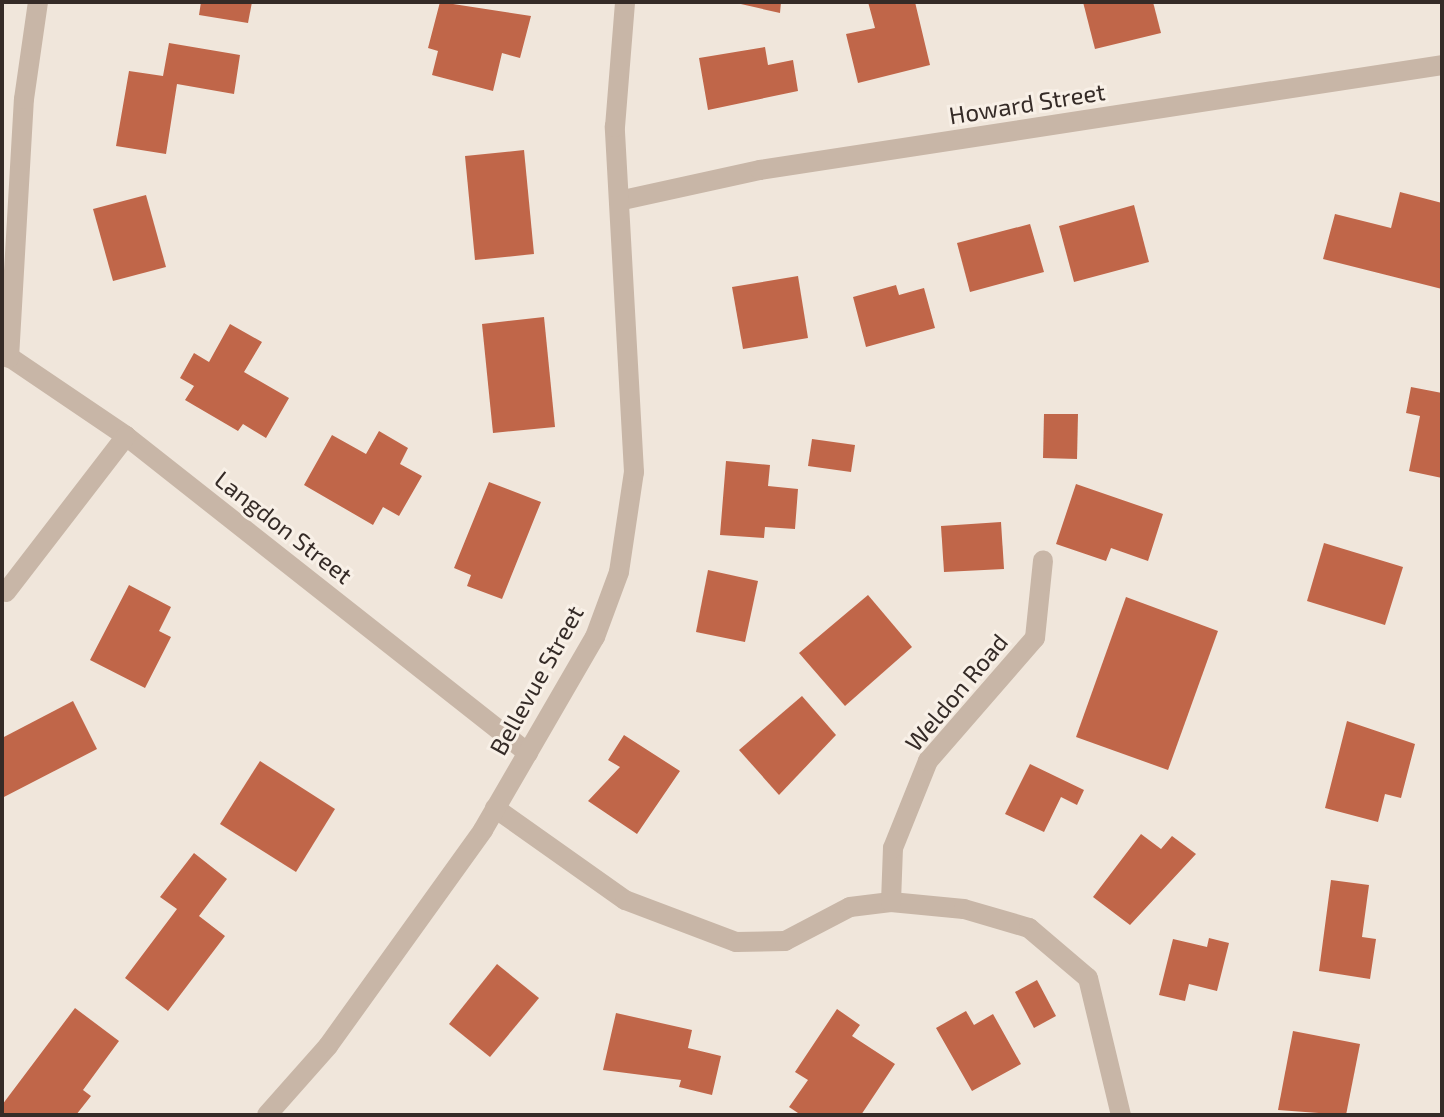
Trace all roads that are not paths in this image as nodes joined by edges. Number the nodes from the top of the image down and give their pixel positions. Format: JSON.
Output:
{"nodes":[{"id":1,"x":38,"y":2,"type":"edge"},
{"id":2,"x":625,"y":2,"type":"edge"},
{"id":3,"x":1442,"y":65,"type":"edge"},
{"id":4,"x":623,"y":200,"type":"junction"},
{"id":5,"x":6,"y":355,"type":"edge"},
{"id":6,"x":126,"y":436,"type":"junction"},
{"id":7,"x":1043,"y":560,"type":"dead end"},
{"id":8,"x":6,"y":592,"type":"dead end"},
{"id":9,"x":528,"y":753,"type":"junction"},
{"id":10,"x":495,"y":808,"type":"junction"},
{"id":11,"x":891,"y":902,"type":"junction"},
{"id":12,"x":267,"y":1115,"type":"edge"},
{"id":13,"x":1121,"y":1115,"type":"edge"}],
"edges":[{"from":1,"to":5,"type":"street"},
{"from":2,"to":4,"type":"street","name":"Bellevue Street"},
{"from":3,"to":4,"type":"street","name":"Howard Street"},
{"from":4,"to":9,"type":"street","name":"Bellevue Street"},
{"from":5,"to":6,"type":"street","name":"Langdon Street"},
{"from":6,"to":8,"type":"street"},
{"from":6,"to":9,"type":"street","name":"Langdon Street"},
{"from":7,"to":11,"type":"street","name":"Weldon Road"},
{"from":9,"to":10,"type":"street","name":"Bellevue Street"},
{"from":10,"to":11,"type":"street"},
{"from":10,"to":12,"type":"street","name":"Bellevue Street"},
{"from":11,"to":13,"type":"street"}]}
